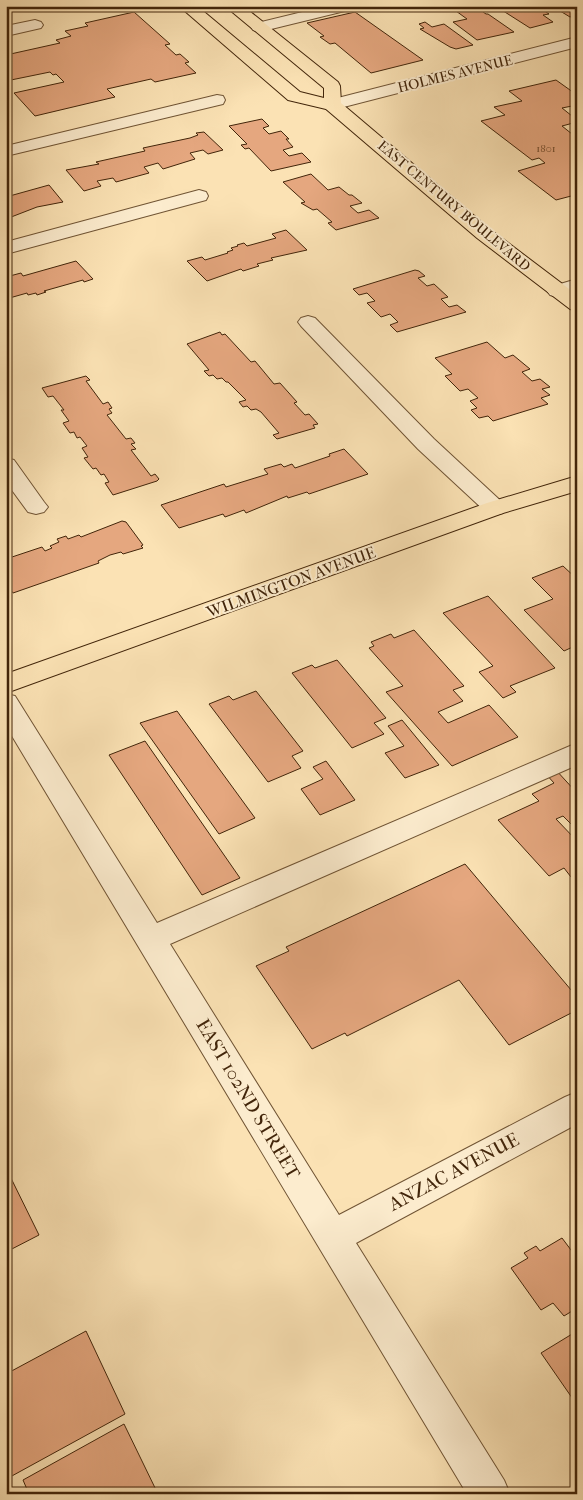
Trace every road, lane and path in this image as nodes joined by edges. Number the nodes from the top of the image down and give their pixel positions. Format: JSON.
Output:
{"nodes":[{"id":1,"x":187,"y":6,"type":"edge"},
{"id":2,"x":233,"y":6,"type":"edge"},
{"id":3,"x":348,"y":6,"type":"edge"},
{"id":4,"x":34,"y":25,"type":"dead end"},
{"id":5,"x":258,"y":27,"type":"junction"},
{"id":6,"x":6,"y":31,"type":"edge"},
{"id":7,"x":577,"y":42,"type":"edge"},
{"id":8,"x":217,"y":100,"type":"dead end"},
{"id":9,"x":332,"y":105,"type":"junction"},
{"id":10,"x":6,"y":151,"type":"edge"},
{"id":11,"x":199,"y":196,"type":"dead end"},
{"id":12,"x":6,"y":248,"type":"edge"},
{"id":13,"x":577,"y":285,"type":"edge"},
{"id":14,"x":557,"y":291,"type":"junction"},
{"id":15,"x":577,"y":306,"type":"edge"},
{"id":16,"x":577,"y":317,"type":"edge"},
{"id":17,"x":308,"y":322,"type":"dead end"},
{"id":18,"x":6,"y":465,"type":"edge"},
{"id":19,"x":577,"y":470,"type":"edge"},
{"id":20,"x":568,"y":486,"type":"edge"},
{"id":21,"x":36,"y":507,"type":"dead end"},
{"id":22,"x":495,"y":508,"type":"junction"},
{"id":23,"x":6,"y":684,"type":"edge"},
{"id":24,"x":6,"y":703,"type":"edge"},
{"id":25,"x":577,"y":753,"type":"edge"},
{"id":26,"x":150,"y":939,"type":"junction"},
{"id":27,"x":577,"y":1107,"type":"edge"},
{"id":28,"x":332,"y":1237,"type":"junction"},
{"id":29,"x":490,"y":1494,"type":"edge"}],
"edges":[{"from":1,"to":9,"type":"main road","name":"EAST CENTURY BOULEVARD"},
{"from":2,"to":5,"type":"main road"},
{"from":3,"to":5,"type":"street"},
{"from":4,"to":6,"type":"street"},
{"from":5,"to":9,"type":"main road"},
{"from":7,"to":9,"type":"street","name":"HOLMES AVENUE"},
{"from":8,"to":10,"type":"street"},
{"from":9,"to":14,"type":"main road","name":"EAST CENTURY BOULEVARD"},
{"from":11,"to":12,"type":"street"},
{"from":13,"to":14,"type":"street"},
{"from":14,"to":15,"type":"main road","name":"EAST CENTURY BOULEVARD"},
{"from":14,"to":16,"type":"main road"},
{"from":17,"to":22,"type":"street"},
{"from":18,"to":21,"type":"street"},
{"from":19,"to":20,"type":"main road"},
{"from":20,"to":22,"type":"main road","name":"WILMINGTON AVENUE"},
{"from":22,"to":23,"type":"main road","name":"WILMINGTON AVENUE"},
{"from":24,"to":26,"type":"street","name":"EAST 102ND STREET"},
{"from":25,"to":26,"type":"street"},
{"from":26,"to":28,"type":"street","name":"EAST 102ND STREET"},
{"from":27,"to":28,"type":"street","name":"ANZAC AVENUE"},
{"from":28,"to":29,"type":"street","name":"EAST 102ND STREET"}]}
